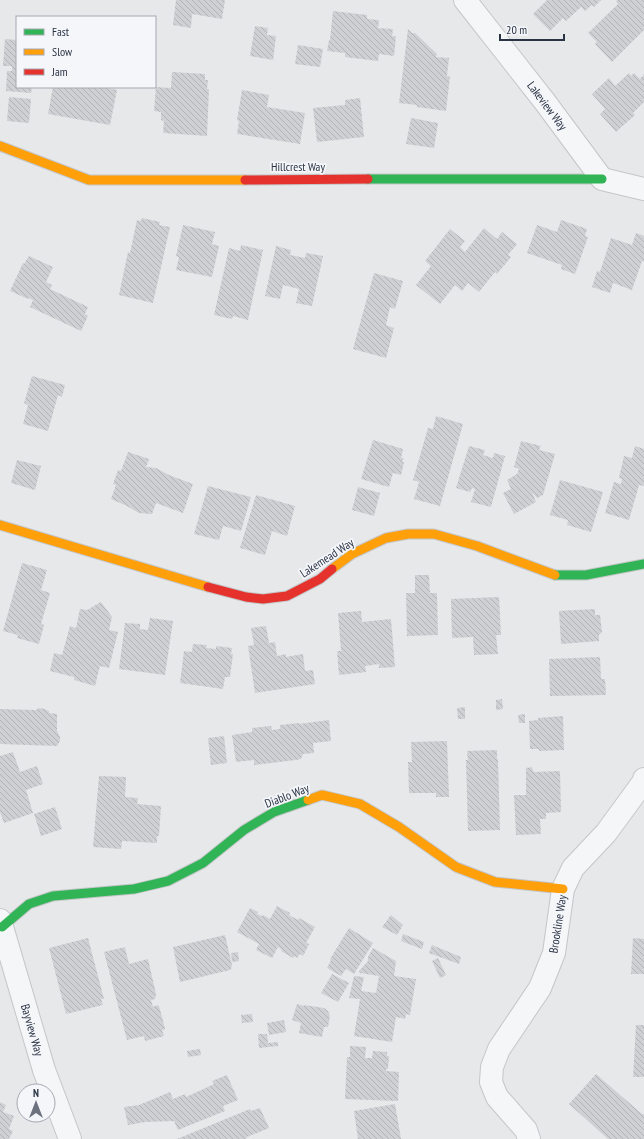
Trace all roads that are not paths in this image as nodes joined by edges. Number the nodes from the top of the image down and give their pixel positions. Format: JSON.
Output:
{"nodes":[{"id":1,"x":465,"y":0,"type":"edge"},
{"id":2,"x":0,"y":146,"type":"edge"},
{"id":3,"x":602,"y":179,"type":"junction"},
{"id":4,"x":644,"y":189,"type":"edge"},
{"id":5,"x":0,"y":525,"type":"edge"},
{"id":6,"x":644,"y":564,"type":"edge"},
{"id":7,"x":644,"y":779,"type":"edge"},
{"id":8,"x":563,"y":889,"type":"junction"},
{"id":9,"x":1,"y":923,"type":"edge"},
{"id":10,"x":70,"y":1139,"type":"edge"},
{"id":11,"x":529,"y":1139,"type":"edge"}],
"edges":[{"from":1,"to":3,"type":"street","name":"Lakeview Way"},
{"from":2,"to":3,"type":"street","name":"Hillcrest Way"},
{"from":3,"to":4,"type":"street"},
{"from":5,"to":6,"type":"street","name":"Lakemead Way"},
{"from":7,"to":8,"type":"street","name":"Brookline Way"},
{"from":8,"to":9,"type":"street","name":"Diablo Way"},
{"from":8,"to":11,"type":"street","name":"Brookline Way"},
{"from":9,"to":10,"type":"street","name":"Bayview Way"}]}
